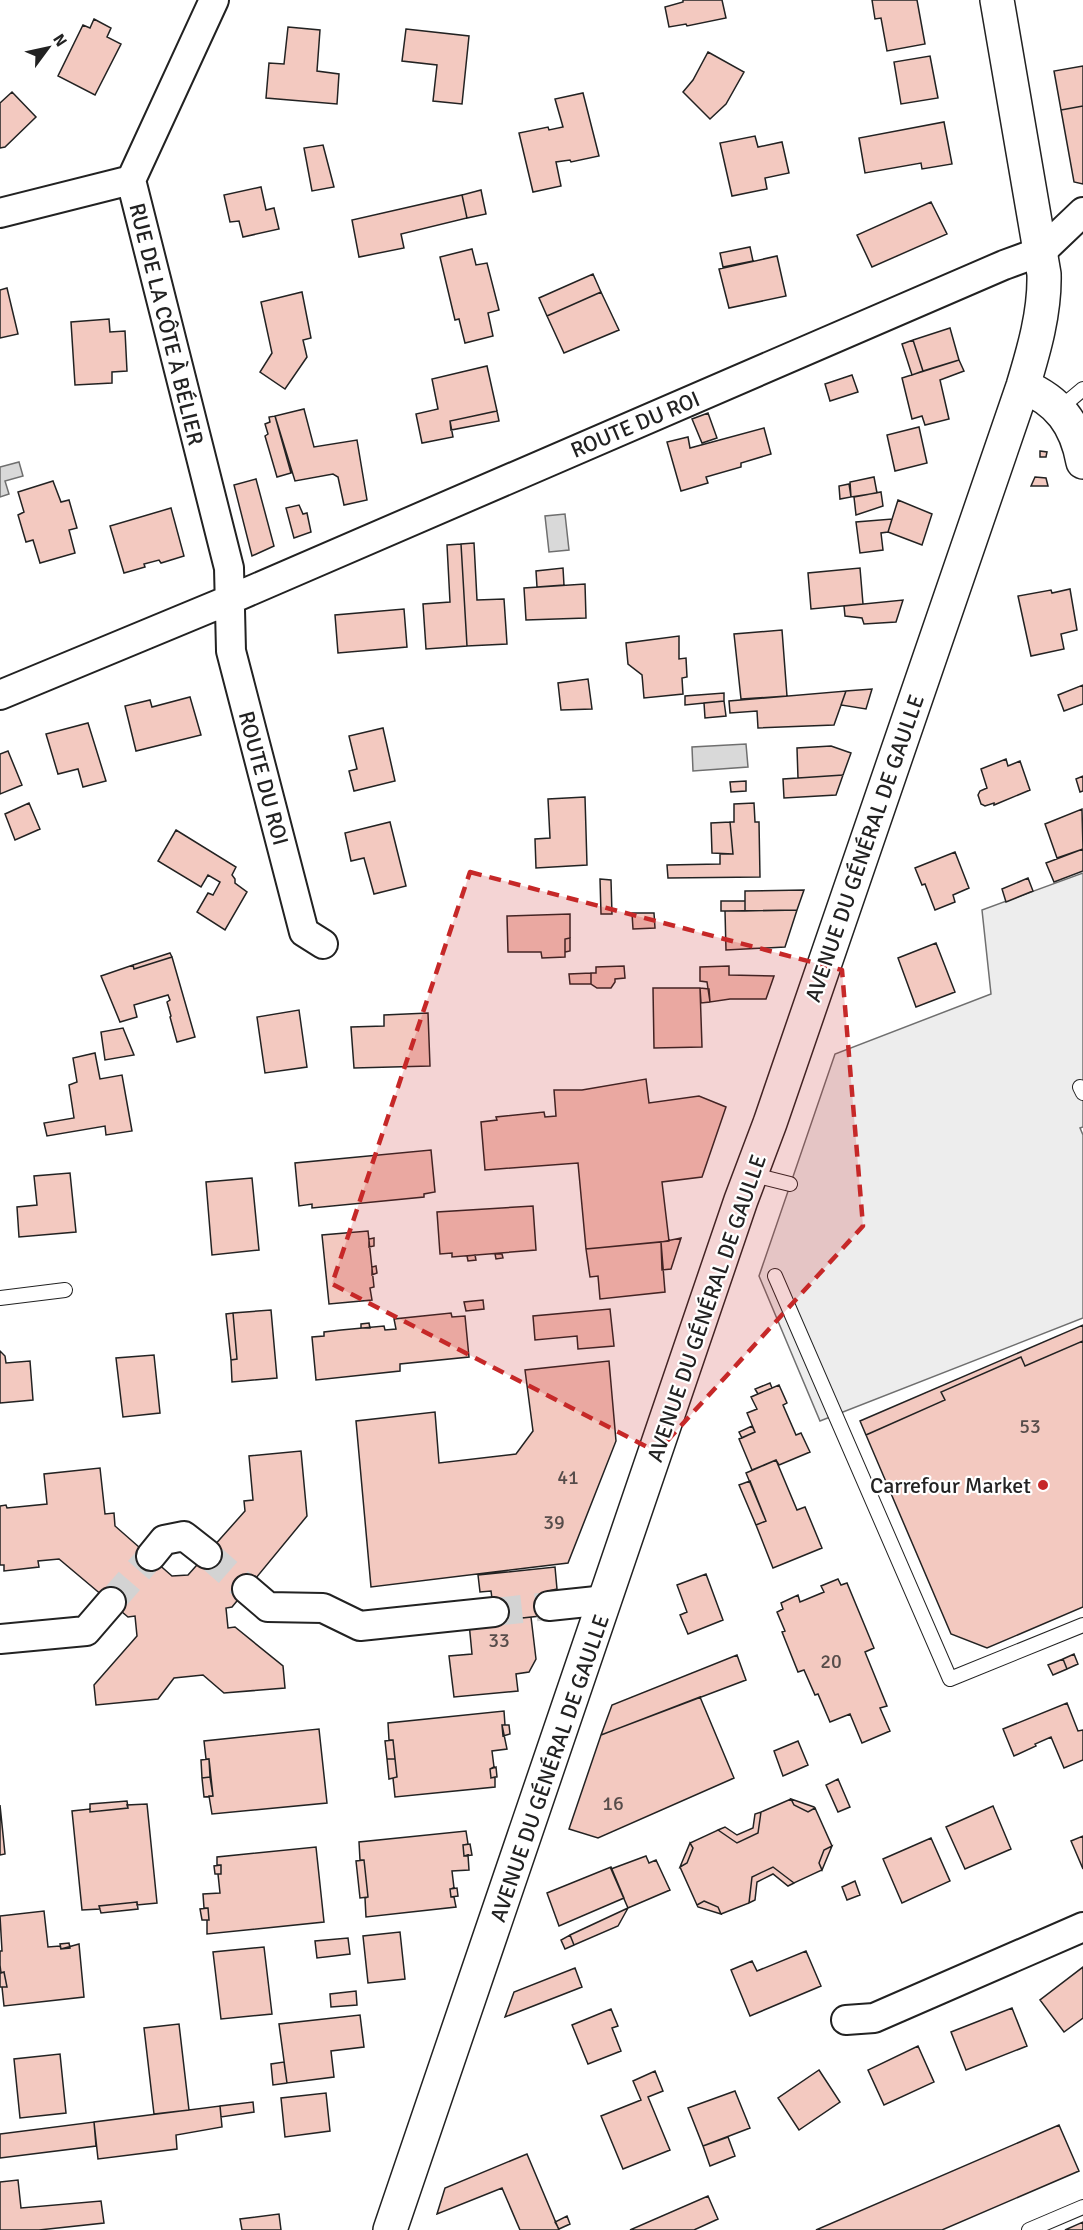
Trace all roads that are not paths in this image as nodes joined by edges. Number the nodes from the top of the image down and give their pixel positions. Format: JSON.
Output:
{"nodes":[{"id":1,"x":214,"y":0,"type":"edge"},
{"id":2,"x":997,"y":0,"type":"edge"},
{"id":3,"x":130,"y":180,"type":"junction"},
{"id":4,"x":1083,"y":212,"type":"edge"},
{"id":5,"x":0,"y":213,"type":"edge"},
{"id":6,"x":1042,"y":251,"type":"junction"},
{"id":7,"x":1023,"y":386,"type":"junction"},
{"id":8,"x":1071,"y":399,"type":"edge"},
{"id":9,"x":1083,"y":462,"type":"edge"},
{"id":10,"x":229,"y":600,"type":"junction"},
{"id":11,"x":0,"y":695,"type":"edge"},
{"id":12,"x":323,"y":944,"type":"dead end"},
{"id":13,"x":750,"y":1174,"type":"junction"},
{"id":14,"x":790,"y":1184,"type":"dead end"},
{"id":15,"x":775,"y":1276,"type":"dead end"},
{"id":16,"x":65,"y":1290,"type":"dead end"},
{"id":17,"x":0,"y":1298,"type":"edge"},
{"id":18,"x":207,"y":1554,"type":"tunnel mouth"},
{"id":19,"x":151,"y":1556,"type":"tunnel mouth"},
{"id":20,"x":247,"y":1589,"type":"tunnel mouth"},
{"id":21,"x":606,"y":1600,"type":"junction"},
{"id":22,"x":111,"y":1602,"type":"tunnel mouth"},
{"id":23,"x":549,"y":1606,"type":"tunnel mouth"},
{"id":24,"x":494,"y":1612,"type":"tunnel mouth"},
{"id":25,"x":1083,"y":1625,"type":"edge"},
{"id":26,"x":0,"y":1639,"type":"edge"},
{"id":27,"x":1083,"y":1927,"type":"edge"},
{"id":28,"x":846,"y":2020,"type":"dead end"},
{"id":29,"x":1083,"y":2207,"type":"edge"},
{"id":30,"x":390,"y":2230,"type":"edge"},
{"id":31,"x":1029,"y":2230,"type":"edge"}],
"edges":[{"from":1,"to":3,"type":"street"},
{"from":2,"to":6,"type":"main road","name":"AVENUE DU GÉNÉRAL DE GAULLE"},
{"from":3,"to":5,"type":"street","name":"RUE DE LA CÔTE À BÉLIER"},
{"from":3,"to":10,"type":"street","name":"RUE DE LA CÔTE À BÉLIER"},
{"from":4,"to":6,"type":"street"},
{"from":6,"to":7,"type":"main road","name":"AVENUE DU GÉNÉRAL DE GAULLE"},
{"from":6,"to":10,"type":"street","name":"ROUTE DU ROI"},
{"from":7,"to":8,"type":"main road"},
{"from":7,"to":13,"type":"main road","name":"AVENUE DU GÉNÉRAL DE GAULLE"},
{"from":8,"to":9,"type":"main road"},
{"from":10,"to":11,"type":"street","name":"ROUTE DU ROI"},
{"from":10,"to":12,"type":"street","name":"ROUTE DU ROI"},
{"from":13,"to":14,"type":"lane"},
{"from":13,"to":21,"type":"main road","name":"AVENUE DU GÉNÉRAL DE GAULLE"},
{"from":15,"to":25,"type":"lane"},
{"from":16,"to":17,"type":"lane"},
{"from":18,"to":19,"type":"street"},
{"from":20,"to":24,"type":"street"},
{"from":21,"to":23,"type":"street"},
{"from":21,"to":30,"type":"main road","name":"AVENUE DU GÉNÉRAL DE GAULLE"},
{"from":22,"to":26,"type":"street"},
{"from":27,"to":28,"type":"street"},
{"from":29,"to":31,"type":"lane"}]}
